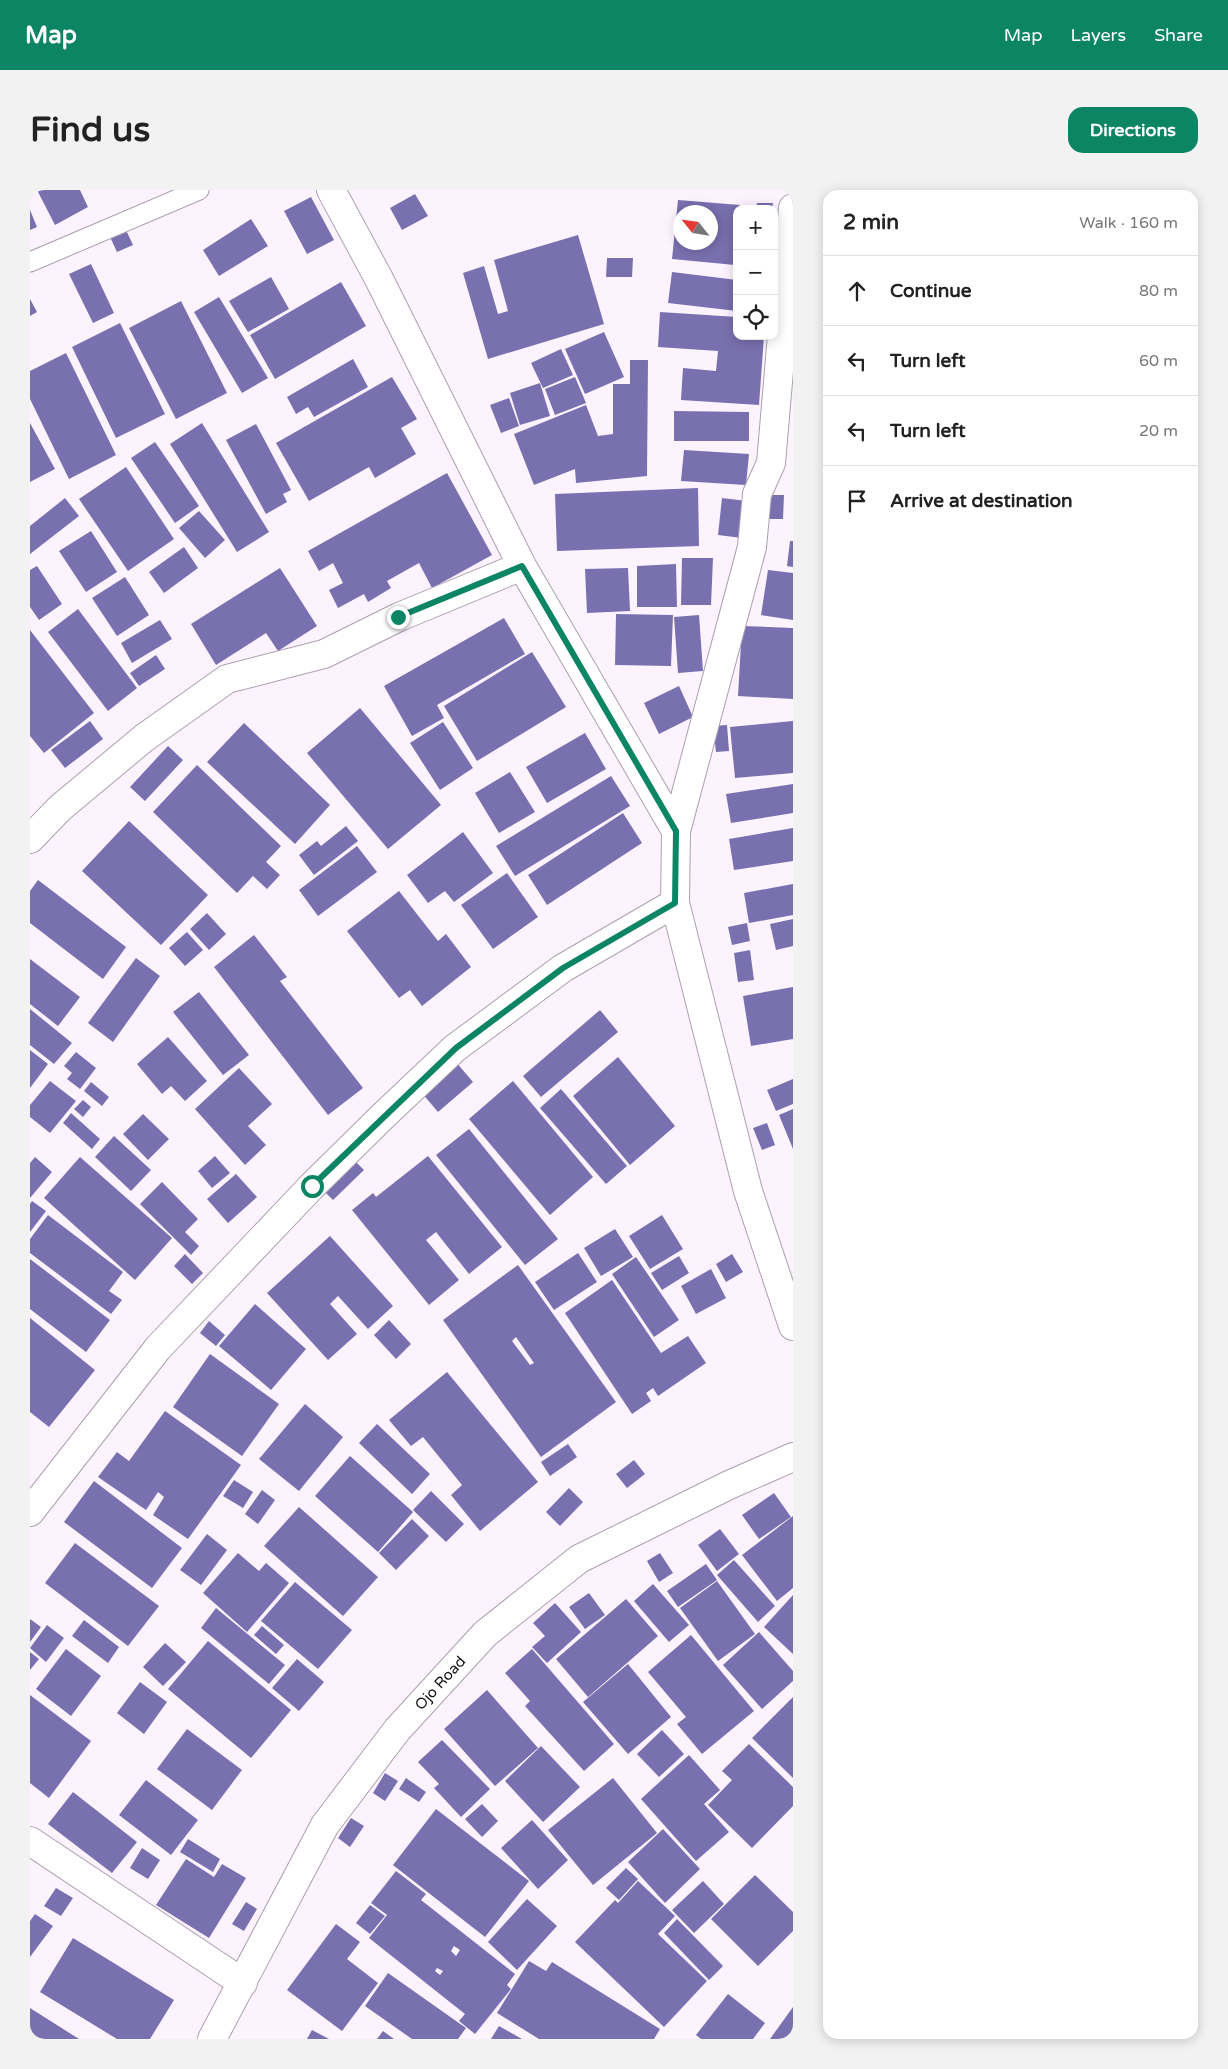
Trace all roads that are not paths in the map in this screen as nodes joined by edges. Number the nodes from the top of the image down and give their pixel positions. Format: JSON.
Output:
{"nodes":[{"id":1,"x":199,"y":190,"type":"edge"},
{"id":2,"x":331,"y":190,"type":"edge"},
{"id":3,"x":793,"y":208,"type":"edge"},
{"id":4,"x":30,"y":262,"type":"edge"},
{"id":5,"x":522,"y":566,"type":"junction"},
{"id":6,"x":676,"y":831,"type":"junction"},
{"id":7,"x":30,"y":839,"type":"edge"},
{"id":8,"x":675,"y":903,"type":"junction"},
{"id":9,"x":793,"y":1326,"type":"edge"},
{"id":10,"x":793,"y":1457,"type":"edge"},
{"id":11,"x":30,"y":1512,"type":"edge"},
{"id":12,"x":30,"y":1842,"type":"edge"},
{"id":13,"x":243,"y":1984,"type":"junction"},
{"id":14,"x":212,"y":2039,"type":"edge"}],
"edges":[{"from":1,"to":4,"type":"lane"},
{"from":2,"to":5,"type":"street"},
{"from":3,"to":6,"type":"street"},
{"from":5,"to":6,"type":"street"},
{"from":5,"to":7,"type":"street"},
{"from":6,"to":8,"type":"street"},
{"from":8,"to":9,"type":"street"},
{"from":8,"to":11,"type":"street"},
{"from":10,"to":13,"type":"street","name":"Ojo Road"},
{"from":12,"to":13,"type":"street"},
{"from":13,"to":14,"type":"street","name":"Ojo Road"}]}
